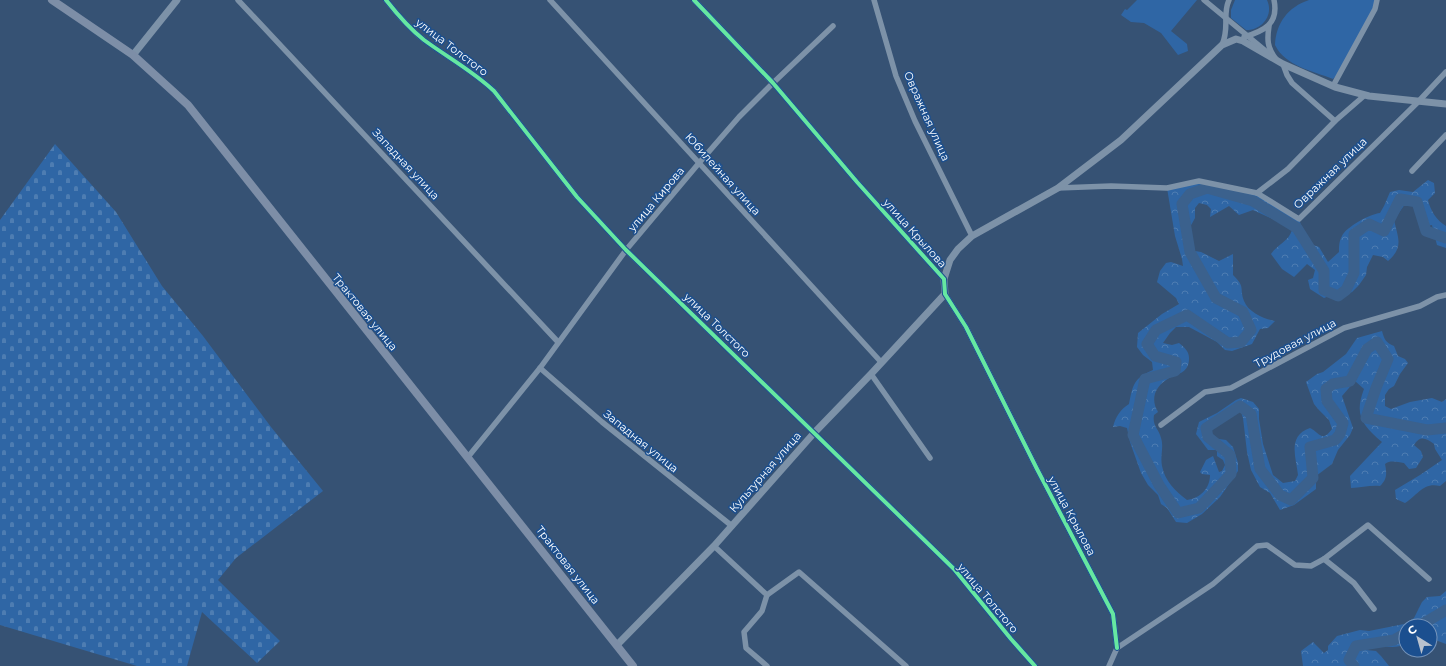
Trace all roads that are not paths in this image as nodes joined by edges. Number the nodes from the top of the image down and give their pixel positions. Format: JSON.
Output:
{"nodes":[{"id":1,"x":52,"y":0,"type":"edge"},
{"id":2,"x":177,"y":0,"type":"edge"},
{"id":3,"x":238,"y":0,"type":"edge"},
{"id":4,"x":386,"y":0,"type":"edge"},
{"id":5,"x":550,"y":0,"type":"edge"},
{"id":6,"x":694,"y":0,"type":"edge"},
{"id":7,"x":874,"y":0,"type":"edge"},
{"id":8,"x":1204,"y":0,"type":"edge"},
{"id":9,"x":1229,"y":0,"type":"edge"},
{"id":10,"x":1274,"y":0,"type":"edge"},
{"id":11,"x":1377,"y":0,"type":"edge"},
{"id":12,"x":1226,"y":18,"type":"junction"},
{"id":13,"x":833,"y":26,"type":"dead end"},
{"id":14,"x":1269,"y":26,"type":"junction"},
{"id":15,"x":1247,"y":36,"type":"junction"},
{"id":16,"x":1236,"y":39,"type":"junction"},
{"id":17,"x":1222,"y":45,"type":"junction"},
{"id":18,"x":133,"y":55,"type":"junction"},
{"id":19,"x":1281,"y":63,"type":"junction"},
{"id":20,"x":1446,"y":72,"type":"edge"},
{"id":21,"x":773,"y":82,"type":"junction"},
{"id":22,"x":1333,"y":86,"type":"junction"},
{"id":23,"x":1365,"y":95,"type":"junction"},
{"id":24,"x":1418,"y":102,"type":"junction"},
{"id":25,"x":1446,"y":104,"type":"edge"},
{"id":26,"x":1335,"y":121,"type":"junction"},
{"id":27,"x":1446,"y":135,"type":"edge"},
{"id":28,"x":699,"y":163,"type":"junction"},
{"id":29,"x":1412,"y":171,"type":"dead end"},
{"id":30,"x":1058,"y":188,"type":"junction"},
{"id":31,"x":1257,"y":193,"type":"junction"},
{"id":32,"x":972,"y":236,"type":"junction"},
{"id":33,"x":626,"y":250,"type":"junction"},
{"id":34,"x":944,"y":279,"type":"junction"},
{"id":35,"x":945,"y":294,"type":"junction"},
{"id":36,"x":1446,"y":295,"type":"edge"},
{"id":37,"x":558,"y":342,"type":"junction"},
{"id":38,"x":881,"y":362,"type":"junction"},
{"id":39,"x":540,"y":368,"type":"junction"},
{"id":40,"x":871,"y":374,"type":"junction"},
{"id":41,"x":1161,"y":425,"type":"dead end"},
{"id":42,"x":814,"y":433,"type":"junction"},
{"id":43,"x":468,"y":457,"type":"junction"},
{"id":44,"x":930,"y":458,"type":"dead end"},
{"id":45,"x":732,"y":526,"type":"junction"},
{"id":46,"x":714,"y":546,"type":"junction"},
{"id":47,"x":1324,"y":560,"type":"junction"},
{"id":48,"x":1429,"y":580,"type":"dead end"},
{"id":49,"x":767,"y":595,"type":"junction"},
{"id":50,"x":1374,"y":609,"type":"dead end"},
{"id":51,"x":617,"y":645,"type":"junction"},
{"id":52,"x":1117,"y":648,"type":"junction"},
{"id":53,"x":633,"y":666,"type":"edge"},
{"id":54,"x":767,"y":666,"type":"edge"},
{"id":55,"x":906,"y":666,"type":"edge"},
{"id":56,"x":1035,"y":666,"type":"edge"},
{"id":57,"x":1109,"y":666,"type":"edge"}],
"edges":[{"from":1,"to":18,"type":"main road","name":"Трактовая улица"},
{"from":2,"to":18,"type":"street"},
{"from":3,"to":37,"type":"street","name":"Западная улица"},
{"from":4,"to":33,"type":"street","name":"улица Толстого"},
{"from":5,"to":28,"type":"street","name":"Юбилейная улица"},
{"from":6,"to":21,"type":"street","name":"улица Крылова"},
{"from":7,"to":32,"type":"street","name":"Овражная улица"},
{"from":8,"to":12,"type":"street"},
{"from":9,"to":12,"type":"street"},
{"from":10,"to":14,"type":"street"},
{"from":11,"to":22,"type":"street"},
{"from":12,"to":15,"type":"street"},
{"from":12,"to":17,"type":"street"},
{"from":13,"to":21,"type":"street","name":"улица Кирова"},
{"from":14,"to":15,"type":"street"},
{"from":14,"to":19,"type":"street"},
{"from":15,"to":16,"type":"street"},
{"from":15,"to":19,"type":"street"},
{"from":16,"to":17,"type":"street"},
{"from":16,"to":19,"type":"street"},
{"from":17,"to":30,"type":"street","name":"Овражная улица"},
{"from":18,"to":43,"type":"main road","name":"Трактовая улица"},
{"from":19,"to":22,"type":"street"},
{"from":19,"to":26,"type":"street"},
{"from":20,"to":24,"type":"street","name":"Овражная улица"},
{"from":21,"to":28,"type":"street","name":"улица Кирова"},
{"from":21,"to":34,"type":"street","name":"улица Крылова"},
{"from":22,"to":23,"type":"street"},
{"from":23,"to":24,"type":"street"},
{"from":23,"to":26,"type":"street"},
{"from":24,"to":25,"type":"street"},
{"from":24,"to":31,"type":"street","name":"Овражная улица"},
{"from":26,"to":31,"type":"street"},
{"from":27,"to":29,"type":"street"},
{"from":28,"to":33,"type":"street","name":"улица Кирова"},
{"from":28,"to":38,"type":"street","name":"Юбилейная улица"},
{"from":30,"to":31,"type":"street","name":"Овражная улица"},
{"from":30,"to":32,"type":"street","name":"Овражная улица"},
{"from":32,"to":34,"type":"street","name":"Овражная улица"},
{"from":33,"to":37,"type":"street","name":"улица Кирова"},
{"from":33,"to":42,"type":"street","name":"улица Толстого"},
{"from":34,"to":35,"type":"street","name":"улица Крылова"},
{"from":35,"to":38,"type":"street","name":"Культурная улица"},
{"from":35,"to":52,"type":"street","name":"улица Крылова"},
{"from":36,"to":41,"type":"street","name":"Трудовая улица"},
{"from":37,"to":39,"type":"street","name":"улица Кирова"},
{"from":38,"to":40,"type":"street","name":"Культурная улица"},
{"from":39,"to":43,"type":"street","name":"улица Кирова"},
{"from":39,"to":45,"type":"street","name":"Западная улица"},
{"from":40,"to":42,"type":"street","name":"Культурная улица"},
{"from":40,"to":44,"type":"street"},
{"from":42,"to":45,"type":"street","name":"Культурная улица"},
{"from":42,"to":56,"type":"street","name":"улица Толстого"},
{"from":43,"to":51,"type":"main road","name":"Трактовая улица"},
{"from":45,"to":46,"type":"street","name":"Культурная улица"},
{"from":46,"to":49,"type":"street"},
{"from":46,"to":51,"type":"street","name":"Культурная улица"},
{"from":47,"to":48,"type":"street"},
{"from":47,"to":50,"type":"street"},
{"from":47,"to":52,"type":"street"},
{"from":49,"to":54,"type":"street"},
{"from":49,"to":55,"type":"street"},
{"from":51,"to":53,"type":"main road","name":"Трактовая улица"},
{"from":52,"to":57,"type":"street"}]}
